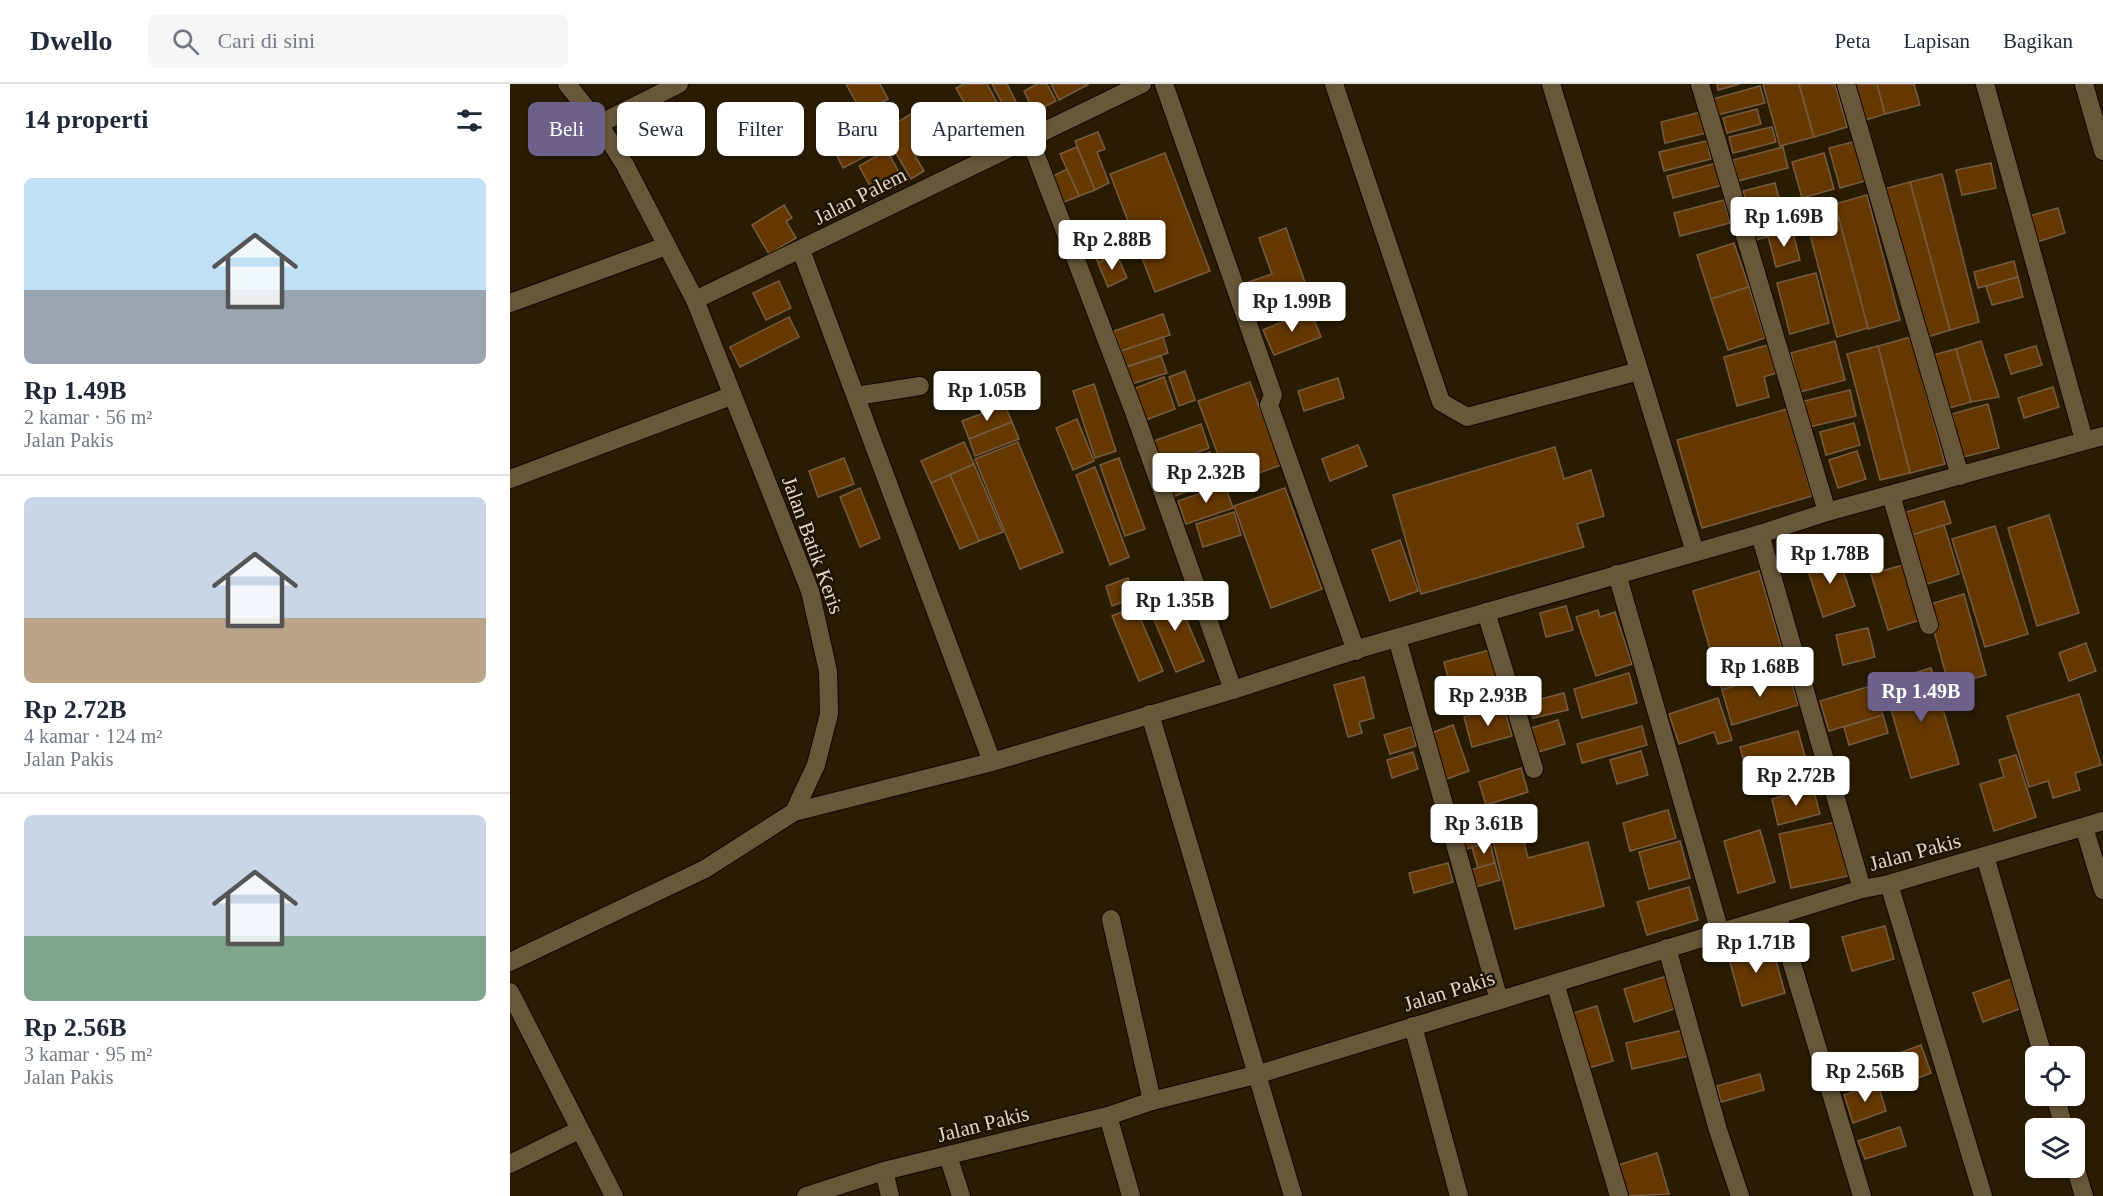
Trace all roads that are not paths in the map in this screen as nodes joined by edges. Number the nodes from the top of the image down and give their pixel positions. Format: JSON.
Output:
{"nodes":[{"id":1,"x":567,"y":84,"type":"edge"},
{"id":2,"x":679,"y":84,"type":"edge"},
{"id":3,"x":1142,"y":84,"type":"edge"},
{"id":4,"x":1164,"y":84,"type":"edge"},
{"id":5,"x":1334,"y":84,"type":"edge"},
{"id":6,"x":1551,"y":84,"type":"edge"},
{"id":7,"x":1700,"y":84,"type":"edge"},
{"id":8,"x":1846,"y":84,"type":"edge"},
{"id":9,"x":1985,"y":84,"type":"edge"},
{"id":10,"x":2084,"y":84,"type":"edge"},
{"id":11,"x":581,"y":102,"type":"edge"},
{"id":12,"x":605,"y":121,"type":"edge"},
{"id":13,"x":1046,"y":128,"type":"edge"},
{"id":14,"x":605,"y":133,"type":"edge"},
{"id":15,"x":2103,"y":151,"type":"edge"},
{"id":16,"x":989,"y":156,"type":"edge"},
{"id":17,"x":1037,"y":156,"type":"edge"},
{"id":18,"x":666,"y":246,"type":"junction"},
{"id":19,"x":801,"y":250,"type":"junction"},
{"id":20,"x":695,"y":300,"type":"junction"},
{"id":21,"x":510,"y":303,"type":"edge"},
{"id":22,"x":1639,"y":371,"type":"junction"},
{"id":23,"x":920,"y":386,"type":"dead end"},
{"id":24,"x":731,"y":396,"type":"junction"},
{"id":25,"x":856,"y":396,"type":"junction"},
{"id":26,"x":2103,"y":436,"type":"edge"},
{"id":27,"x":2084,"y":440,"type":"junction"},
{"id":28,"x":1960,"y":476,"type":"junction"},
{"id":29,"x":510,"y":478,"type":"edge"},
{"id":30,"x":1891,"y":495,"type":"junction"},
{"id":31,"x":1827,"y":512,"type":"junction"},
{"id":32,"x":1760,"y":534,"type":"junction"},
{"id":33,"x":1695,"y":552,"type":"junction"},
{"id":34,"x":1617,"y":574,"type":"junction"},
{"id":35,"x":1486,"y":612,"type":"junction"},
{"id":36,"x":1929,"y":625,"type":"dead end"},
{"id":37,"x":1397,"y":638,"type":"junction"},
{"id":38,"x":1356,"y":651,"type":"junction"},
{"id":39,"x":1233,"y":690,"type":"junction"},
{"id":40,"x":1150,"y":714,"type":"junction"},
{"id":41,"x":992,"y":762,"type":"junction"},
{"id":42,"x":1534,"y":769,"type":"dead end"},
{"id":43,"x":794,"y":812,"type":"junction"},
{"id":44,"x":2103,"y":821,"type":"edge"},
{"id":45,"x":2084,"y":827,"type":"junction"},
{"id":46,"x":1985,"y":856,"type":"junction"},
{"id":47,"x":1889,"y":884,"type":"junction"},
{"id":48,"x":1862,"y":889,"type":"junction"},
{"id":49,"x":2103,"y":890,"type":"edge"},
{"id":50,"x":1778,"y":917,"type":"junction"},
{"id":51,"x":1111,"y":919,"type":"dead end"},
{"id":52,"x":1720,"y":932,"type":"junction"},
{"id":53,"x":1667,"y":948,"type":"junction"},
{"id":54,"x":510,"y":962,"type":"edge"},
{"id":55,"x":1555,"y":983,"type":"junction"},
{"id":56,"x":510,"y":992,"type":"edge"},
{"id":57,"x":1499,"y":1000,"type":"junction"},
{"id":58,"x":1413,"y":1026,"type":"junction"},
{"id":59,"x":2040,"y":1046,"type":"edge"},
{"id":60,"x":1259,"y":1074,"type":"junction"},
{"id":61,"x":1152,"y":1101,"type":"junction"},
{"id":62,"x":1108,"y":1116,"type":"junction"},
{"id":63,"x":579,"y":1130,"type":"junction"},
{"id":64,"x":948,"y":1156,"type":"junction"},
{"id":65,"x":510,"y":1164,"type":"edge"},
{"id":66,"x":884,"y":1172,"type":"junction"},
{"id":67,"x":2079,"y":1178,"type":"edge"},
{"id":68,"x":614,"y":1196,"type":"edge"},
{"id":69,"x":806,"y":1196,"type":"edge"},
{"id":70,"x":890,"y":1196,"type":"edge"},
{"id":71,"x":961,"y":1196,"type":"edge"},
{"id":72,"x":1131,"y":1196,"type":"edge"},
{"id":73,"x":1293,"y":1196,"type":"edge"},
{"id":74,"x":1459,"y":1196,"type":"edge"},
{"id":75,"x":1619,"y":1196,"type":"edge"},
{"id":76,"x":1740,"y":1196,"type":"edge"},
{"id":77,"x":1862,"y":1196,"type":"edge"},
{"id":78,"x":1983,"y":1196,"type":"edge"},
{"id":79,"x":2084,"y":1196,"type":"edge"}],
"edges":[{"from":1,"to":11,"type":"street","name":"Jalan Batik Keris"},
{"from":2,"to":12,"type":"street"},
{"from":3,"to":13,"type":"street","name":"Jalan Palem"},
{"from":4,"to":38,"type":"street"},
{"from":5,"to":22,"type":"street"},
{"from":6,"to":22,"type":"street"},
{"from":7,"to":31,"type":"street"},
{"from":8,"to":28,"type":"street"},
{"from":9,"to":27,"type":"street"},
{"from":10,"to":15,"type":"street"},
{"from":14,"to":18,"type":"street","name":"Jalan Batik Keris"},
{"from":16,"to":19,"type":"street","name":"Jalan Palem"},
{"from":17,"to":39,"type":"street"},
{"from":18,"to":20,"type":"street","name":"Jalan Batik Keris"},
{"from":18,"to":21,"type":"street"},
{"from":19,"to":20,"type":"street","name":"Jalan Palem"},
{"from":19,"to":25,"type":"street"},
{"from":20,"to":24,"type":"street","name":"Jalan Batik Keris"},
{"from":22,"to":33,"type":"street"},
{"from":23,"to":25,"type":"street"},
{"from":24,"to":29,"type":"street"},
{"from":24,"to":43,"type":"street","name":"Jalan Batik Keris"},
{"from":25,"to":41,"type":"street"},
{"from":26,"to":27,"type":"street"},
{"from":27,"to":28,"type":"street"},
{"from":28,"to":30,"type":"street"},
{"from":30,"to":31,"type":"street"},
{"from":30,"to":36,"type":"street"},
{"from":31,"to":32,"type":"street"},
{"from":32,"to":33,"type":"street"},
{"from":32,"to":48,"type":"street"},
{"from":33,"to":34,"type":"street"},
{"from":34,"to":35,"type":"street"},
{"from":34,"to":52,"type":"street"},
{"from":35,"to":37,"type":"street"},
{"from":35,"to":42,"type":"street"},
{"from":37,"to":38,"type":"street"},
{"from":37,"to":57,"type":"street"},
{"from":38,"to":39,"type":"street"},
{"from":39,"to":40,"type":"street"},
{"from":40,"to":41,"type":"street"},
{"from":40,"to":60,"type":"street"},
{"from":41,"to":43,"type":"street"},
{"from":43,"to":54,"type":"street","name":"Jalan Batik Keris"},
{"from":44,"to":45,"type":"street","name":"Jalan Pakis"},
{"from":45,"to":46,"type":"street","name":"Jalan Pakis"},
{"from":45,"to":49,"type":"street"},
{"from":46,"to":47,"type":"street","name":"Jalan Pakis"},
{"from":46,"to":59,"type":"street"},
{"from":47,"to":48,"type":"street","name":"Jalan Pakis"},
{"from":47,"to":78,"type":"street"},
{"from":48,"to":50,"type":"street","name":"Jalan Pakis"},
{"from":50,"to":52,"type":"street","name":"Jalan Pakis"},
{"from":50,"to":77,"type":"street"},
{"from":51,"to":61,"type":"street"},
{"from":52,"to":53,"type":"street","name":"Jalan Pakis"},
{"from":53,"to":55,"type":"street","name":"Jalan Pakis"},
{"from":53,"to":76,"type":"street"},
{"from":55,"to":57,"type":"street","name":"Jalan Pakis"},
{"from":55,"to":75,"type":"street"},
{"from":56,"to":63,"type":"street"},
{"from":57,"to":58,"type":"street","name":"Jalan Pakis"},
{"from":58,"to":60,"type":"street","name":"Jalan Pakis"},
{"from":58,"to":74,"type":"street"},
{"from":60,"to":61,"type":"street","name":"Jalan Pakis"},
{"from":60,"to":73,"type":"street"},
{"from":61,"to":62,"type":"street","name":"Jalan Pakis"},
{"from":62,"to":64,"type":"street","name":"Jalan Pakis"},
{"from":62,"to":72,"type":"street"},
{"from":63,"to":65,"type":"street"},
{"from":63,"to":68,"type":"street"},
{"from":64,"to":66,"type":"street","name":"Jalan Pakis"},
{"from":64,"to":71,"type":"street"},
{"from":66,"to":69,"type":"street","name":"Jalan Pakis"},
{"from":66,"to":70,"type":"street"},
{"from":67,"to":79,"type":"street"}]}
